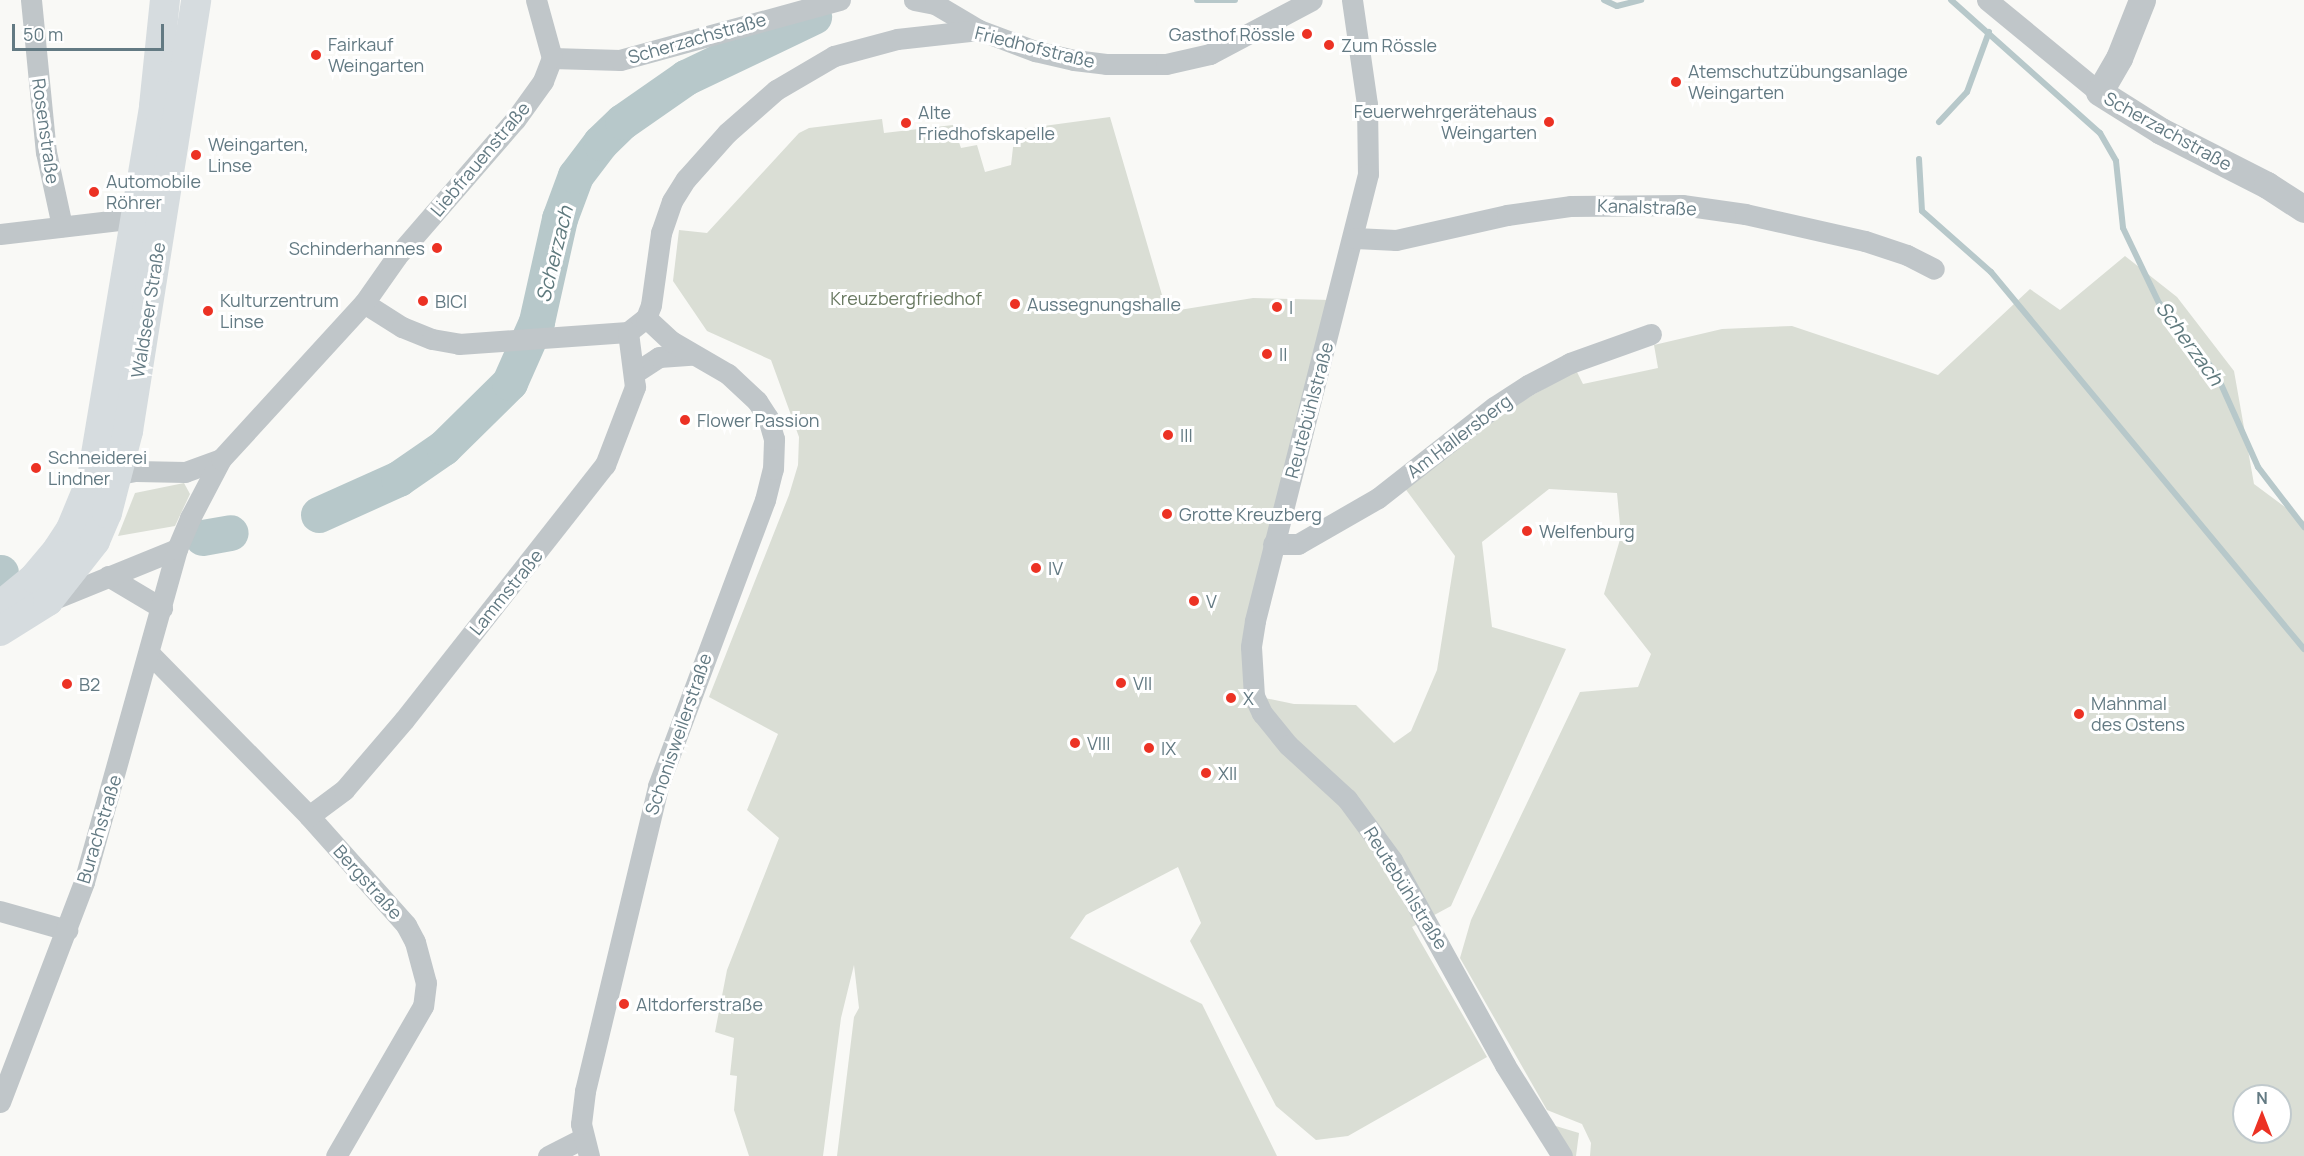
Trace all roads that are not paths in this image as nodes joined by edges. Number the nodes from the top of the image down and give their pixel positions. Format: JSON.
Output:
{"nodes":[{"id":1,"x":31,"y":0,"type":"edge"},
{"id":2,"x":165,"y":0,"type":"edge"},
{"id":3,"x":196,"y":0,"type":"edge"},
{"id":4,"x":536,"y":0,"type":"edge"},
{"id":5,"x":840,"y":0,"type":"edge"},
{"id":6,"x":914,"y":0,"type":"edge"},
{"id":7,"x":1312,"y":0,"type":"edge"},
{"id":8,"x":1352,"y":0,"type":"edge"},
{"id":9,"x":1987,"y":0,"type":"edge"},
{"id":10,"x":2142,"y":0,"type":"edge"},
{"id":11,"x":935,"y":2,"type":"edge"},
{"id":12,"x":979,"y":30,"type":"junction"},
{"id":13,"x":936,"y":33,"type":"junction"},
{"id":14,"x":559,"y":59,"type":"junction"},
{"id":15,"x":2099,"y":92,"type":"junction"},
{"id":16,"x":2303,"y":204,"type":"edge"},
{"id":17,"x":136,"y":218,"type":"junction"},
{"id":18,"x":62,"y":226,"type":"junction"},
{"id":19,"x":0,"y":234,"type":"edge"},
{"id":20,"x":1355,"y":238,"type":"junction"},
{"id":21,"x":1934,"y":269,"type":"dead end"},
{"id":22,"x":364,"y":303,"type":"junction"},
{"id":23,"x":645,"y":318,"type":"junction"},
{"id":24,"x":628,"y":332,"type":"junction"},
{"id":25,"x":1651,"y":334,"type":"dead end"},
{"id":26,"x":691,"y":355,"type":"junction"},
{"id":27,"x":636,"y":372,"type":"junction"},
{"id":28,"x":221,"y":459,"type":"junction"},
{"id":29,"x":105,"y":476,"type":"junction"},
{"id":30,"x":1273,"y":544,"type":"junction"},
{"id":31,"x":177,"y":549,"type":"junction"},
{"id":32,"x":108,"y":576,"type":"junction"},
{"id":33,"x":48,"y":602,"type":"junction"},
{"id":34,"x":0,"y":606,"type":"edge"},
{"id":35,"x":162,"y":608,"type":"junction"},
{"id":36,"x":0,"y":632,"type":"edge"},
{"id":37,"x":150,"y":654,"type":"junction"},
{"id":38,"x":309,"y":816,"type":"junction"},
{"id":39,"x":0,"y":911,"type":"edge"},
{"id":40,"x":67,"y":930,"type":"junction"},
{"id":41,"x":0,"y":1102,"type":"edge"},
{"id":42,"x":586,"y":1148,"type":"edge"},
{"id":43,"x":336,"y":1156,"type":"edge"},
{"id":44,"x":548,"y":1156,"type":"edge"},
{"id":45,"x":1562,"y":1156,"type":"edge"}],
"edges":[{"from":1,"to":18,"type":"street","name":"Rosenstraße"},
{"from":2,"to":17,"type":"main road","name":"Waldseer Straße"},
{"from":3,"to":29,"type":"main road","name":"Waldseer Straße"},
{"from":4,"to":14,"type":"street"},
{"from":5,"to":14,"type":"street","name":"Scherzachstraße"},
{"from":6,"to":11,"type":"street"},
{"from":7,"to":12,"type":"street","name":"Friedhofstraße"},
{"from":8,"to":20,"type":"street","name":"Reutebühlstraße"},
{"from":9,"to":15,"type":"street","name":"Scherzachstraße"},
{"from":10,"to":15,"type":"street"},
{"from":11,"to":12,"type":"street"},
{"from":11,"to":13,"type":"street"},
{"from":12,"to":13,"type":"street","name":"Friedhofstraße"},
{"from":13,"to":23,"type":"street","name":"Friedhofstraße"},
{"from":14,"to":22,"type":"street","name":"Liebfrauenstraße"},
{"from":15,"to":16,"type":"street","name":"Scherzachstraße"},
{"from":17,"to":18,"type":"street"},
{"from":17,"to":29,"type":"main road","name":"Waldseer Straße"},
{"from":18,"to":19,"type":"street"},
{"from":20,"to":21,"type":"street","name":"Kanalstraße"},
{"from":20,"to":30,"type":"street","name":"Reutebühlstraße"},
{"from":22,"to":24,"type":"street"},
{"from":22,"to":28,"type":"street","name":"Liebfrauenstraße"},
{"from":23,"to":24,"type":"street"},
{"from":23,"to":26,"type":"street","name":"Schonisweilerstraße"},
{"from":24,"to":27,"type":"street","name":"Lammstraße"},
{"from":25,"to":30,"type":"street","name":"Am Hallersberg"},
{"from":26,"to":27,"type":"street"},
{"from":26,"to":42,"type":"street","name":"Schonisweilerstraße"},
{"from":27,"to":38,"type":"street","name":"Lammstraße"},
{"from":28,"to":29,"type":"street","name":"Liebfrauenstraße"},
{"from":28,"to":31,"type":"street","name":"Liebfrauenstraße"},
{"from":29,"to":33,"type":"main road","name":"Waldseer Straße"},
{"from":29,"to":34,"type":"main road"},
{"from":30,"to":45,"type":"street","name":"Reutebühlstraße"},
{"from":31,"to":32,"type":"street"},
{"from":31,"to":35,"type":"street","name":"Burachstraße"},
{"from":32,"to":33,"type":"street"},
{"from":32,"to":35,"type":"street"},
{"from":33,"to":36,"type":"main road"},
{"from":35,"to":37,"type":"street","name":"Burachstraße"},
{"from":37,"to":38,"type":"street","name":"Bergstraße"},
{"from":37,"to":40,"type":"street","name":"Burachstraße"},
{"from":38,"to":43,"type":"street","name":"Bergstraße"},
{"from":39,"to":40,"type":"street"},
{"from":40,"to":41,"type":"street","name":"Burachstraße"},
{"from":42,"to":44,"type":"street"}]}
